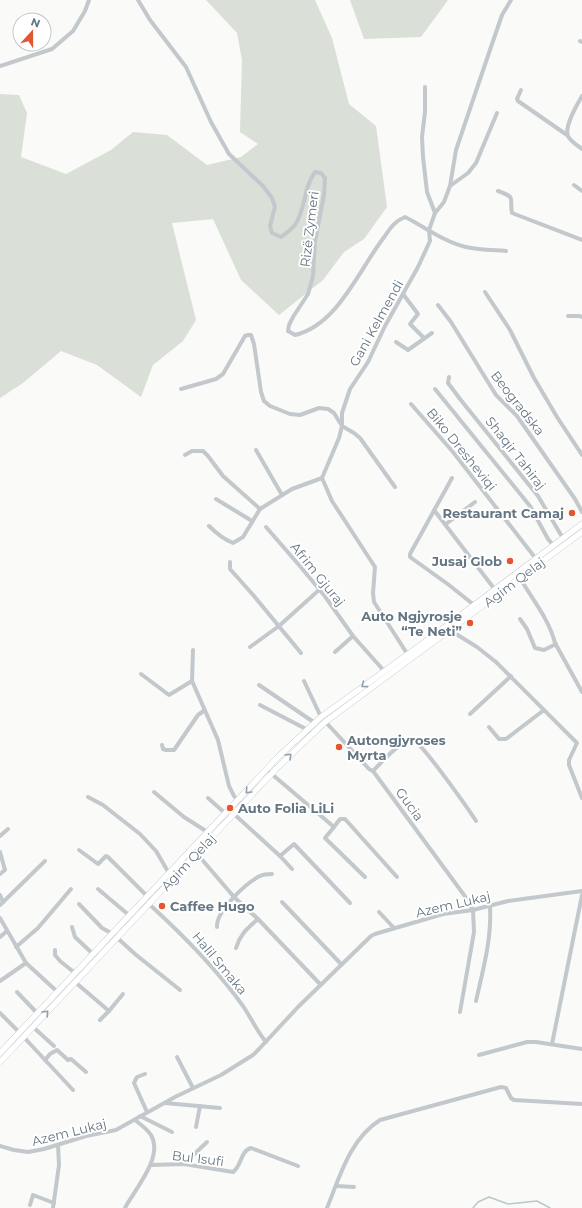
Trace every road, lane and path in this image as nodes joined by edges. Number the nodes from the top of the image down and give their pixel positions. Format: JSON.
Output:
{"nodes":[{"id":1,"x":89,"y":0,"type":"edge"},
{"id":2,"x":138,"y":0,"type":"edge"},
{"id":3,"x":510,"y":0,"type":"edge"},
{"id":4,"x":0,"y":66,"type":"edge"},
{"id":5,"x":425,"y":87,"type":"dead end"},
{"id":6,"x":521,"y":90,"type":"dead end"},
{"id":7,"x":582,"y":96,"type":"edge"},
{"id":8,"x":496,"y":113,"type":"dead end"},
{"id":9,"x":567,"y":135,"type":"junction"},
{"id":10,"x":582,"y":149,"type":"edge"},
{"id":11,"x":574,"y":185,"type":"dead end"},
{"id":12,"x":450,"y":186,"type":"junction"},
{"id":13,"x":498,"y":191,"type":"dead end"},
{"id":14,"x":582,"y":191,"type":"edge"},
{"id":15,"x":435,"y":213,"type":"junction"},
{"id":16,"x":429,"y":230,"type":"junction"},
{"id":17,"x":582,"y":240,"type":"edge"},
{"id":18,"x":506,"y":251,"type":"dead end"},
{"id":19,"x":484,"y":292,"type":"dead end"},
{"id":20,"x":403,"y":294,"type":"junction"},
{"id":21,"x":438,"y":305,"type":"dead end"},
{"id":22,"x":568,"y":316,"type":"dead end"},
{"id":23,"x":582,"y":317,"type":"edge"},
{"id":24,"x":432,"y":333,"type":"dead end"},
{"id":25,"x":424,"y":338,"type":"junction"},
{"id":26,"x":396,"y":342,"type":"dead end"},
{"id":27,"x":450,"y":377,"type":"dead end"},
{"id":28,"x":181,"y":389,"type":"dead end"},
{"id":29,"x":435,"y":389,"type":"dead end"},
{"id":30,"x":411,"y":404,"type":"dead end"},
{"id":31,"x":342,"y":426,"type":"junction"},
{"id":32,"x":256,"y":450,"type":"dead end"},
{"id":33,"x":185,"y":455,"type":"dead end"},
{"id":34,"x":582,"y":455,"type":"edge"},
{"id":35,"x":322,"y":478,"type":"junction"},
{"id":36,"x":452,"y":478,"type":"dead end"},
{"id":37,"x":395,"y":487,"type":"dead end"},
{"id":38,"x":282,"y":495,"type":"junction"},
{"id":39,"x":216,"y":499,"type":"dead end"},
{"id":40,"x":475,"y":502,"type":"dead end"},
{"id":41,"x":260,"y":509,"type":"junction"},
{"id":42,"x":434,"y":510,"type":"junction"},
{"id":43,"x":582,"y":512,"type":"edge"},
{"id":44,"x":252,"y":521,"type":"junction"},
{"id":45,"x":446,"y":524,"type":"junction"},
{"id":46,"x":582,"y":524,"type":"edge"},
{"id":47,"x":209,"y":526,"type":"dead end"},
{"id":48,"x":266,"y":527,"type":"dead end"},
{"id":49,"x":582,"y":532,"type":"edge"},
{"id":50,"x":563,"y":538,"type":"junction"},
{"id":51,"x":566,"y":544,"type":"junction"},
{"id":52,"x":555,"y":548,"type":"junction"},
{"id":53,"x":538,"y":561,"type":"junction"},
{"id":54,"x":230,"y":562,"type":"dead end"},
{"id":55,"x":520,"y":578,"type":"junction"},
{"id":56,"x":494,"y":589,"type":"junction"},
{"id":57,"x":319,"y":590,"type":"junction"},
{"id":58,"x":499,"y":594,"type":"junction"},
{"id":59,"x":474,"y":605,"type":"junction"},
{"id":60,"x":520,"y":618,"type":"dead end"},
{"id":61,"x":279,"y":626,"type":"junction"},
{"id":62,"x":447,"y":628,"type":"junction"},
{"id":63,"x":353,"y":636,"type":"junction"},
{"id":64,"x":556,"y":644,"type":"junction"},
{"id":65,"x":250,"y":646,"type":"dead end"},
{"id":66,"x":193,"y":650,"type":"dead end"},
{"id":67,"x":335,"y":652,"type":"dead end"},
{"id":68,"x":301,"y":653,"type":"dead end"},
{"id":69,"x":407,"y":654,"type":"junction"},
{"id":70,"x":411,"y":659,"type":"junction"},
{"id":71,"x":141,"y":674,"type":"dead end"},
{"id":72,"x":385,"y":674,"type":"junction"},
{"id":73,"x":510,"y":676,"type":"junction"},
{"id":74,"x":192,"y":681,"type":"junction"},
{"id":75,"x":304,"y":681,"type":"dead end"},
{"id":76,"x":260,"y":685,"type":"dead end"},
{"id":77,"x":582,"y":692,"type":"edge"},
{"id":78,"x":260,"y":705,"type":"dead end"},
{"id":79,"x":205,"y":710,"type":"junction"},
{"id":80,"x":544,"y":710,"type":"junction"},
{"id":81,"x":470,"y":714,"type":"dead end"},
{"id":82,"x":323,"y":719,"type":"junction"},
{"id":83,"x":315,"y":723,"type":"junction"},
{"id":84,"x":489,"y":727,"type":"dead end"},
{"id":85,"x":310,"y":732,"type":"junction"},
{"id":86,"x":162,"y":745,"type":"dead end"},
{"id":87,"x":373,"y":771,"type":"junction"},
{"id":88,"x":270,"y":772,"type":"junction"},
{"id":89,"x":154,"y":792,"type":"dead end"},
{"id":90,"x":88,"y":797,"type":"dead end"},
{"id":91,"x":208,"y":798,"type":"dead end"},
{"id":92,"x":582,"y":798,"type":"edge"},
{"id":93,"x":240,"y":803,"type":"junction"},
{"id":94,"x":226,"y":814,"type":"junction"},
{"id":95,"x":234,"y":814,"type":"junction"},
{"id":96,"x":476,"y":821,"type":"dead end"},
{"id":97,"x":334,"y":827,"type":"junction"},
{"id":98,"x":8,"y":829,"type":"dead end"},
{"id":99,"x":210,"y":835,"type":"junction"},
{"id":100,"x":0,"y":836,"type":"edge"},
{"id":101,"x":79,"y":850,"type":"dead end"},
{"id":102,"x":195,"y":851,"type":"junction"},
{"id":103,"x":0,"y":852,"type":"edge"},
{"id":104,"x":280,"y":856,"type":"junction"},
{"id":105,"x":45,"y":861,"type":"dead end"},
{"id":106,"x":292,"y":869,"type":"dead end"},
{"id":107,"x":0,"y":874,"type":"edge"},
{"id":108,"x":272,"y":874,"type":"dead end"},
{"id":109,"x":171,"y":877,"type":"junction"},
{"id":110,"x":397,"y":877,"type":"dead end"},
{"id":111,"x":365,"y":878,"type":"dead end"},
{"id":112,"x":71,"y":889,"type":"dead end"},
{"id":113,"x":98,"y":889,"type":"dead end"},
{"id":114,"x":582,"y":891,"type":"edge"},
{"id":115,"x":0,"y":895,"type":"edge"},
{"id":116,"x":582,"y":895,"type":"edge"},
{"id":117,"x":148,"y":896,"type":"junction"},
{"id":118,"x":234,"y":897,"type":"junction"},
{"id":119,"x":151,"y":902,"type":"junction"},
{"id":120,"x":282,"y":902,"type":"dead end"},
{"id":121,"x":1,"y":903,"type":"edge"},
{"id":122,"x":350,"y":903,"type":"dead end"},
{"id":123,"x":79,"y":904,"type":"dead end"},
{"id":124,"x":490,"y":906,"type":"junction"},
{"id":125,"x":473,"y":910,"type":"junction"},
{"id":126,"x":379,"y":912,"type":"dead end"},
{"id":127,"x":130,"y":916,"type":"junction"},
{"id":128,"x":0,"y":918,"type":"edge"},
{"id":129,"x":258,"y":919,"type":"junction"},
{"id":130,"x":72,"y":928,"type":"dead end"},
{"id":131,"x":217,"y":928,"type":"dead end"},
{"id":132,"x":394,"y":928,"type":"junction"},
{"id":133,"x":7,"y":931,"type":"junction"},
{"id":134,"x":115,"y":936,"type":"junction"},
{"id":135,"x":0,"y":937,"type":"edge"},
{"id":136,"x":16,"y":947,"type":"junction"},
{"id":137,"x":236,"y":948,"type":"dead end"},
{"id":138,"x":56,"y":950,"type":"dead end"},
{"id":139,"x":93,"y":954,"type":"junction"},
{"id":140,"x":26,"y":963,"type":"junction"},
{"id":141,"x":341,"y":964,"type":"junction"},
{"id":142,"x":75,"y":973,"type":"junction"},
{"id":143,"x":0,"y":981,"type":"edge"},
{"id":144,"x":75,"y":982,"type":"junction"},
{"id":145,"x":320,"y":984,"type":"junction"},
{"id":146,"x":180,"y":990,"type":"dead end"},
{"id":147,"x":17,"y":992,"type":"dead end"},
{"id":148,"x":59,"y":994,"type":"junction"},
{"id":149,"x":123,"y":994,"type":"dead end"},
{"id":150,"x":476,"y":1001,"type":"dead end"},
{"id":151,"x":109,"y":1011,"type":"junction"},
{"id":152,"x":460,"y":1012,"type":"dead end"},
{"id":153,"x":0,"y":1013,"type":"edge"},
{"id":154,"x":37,"y":1013,"type":"junction"},
{"id":155,"x":100,"y":1020,"type":"dead end"},
{"id":156,"x":33,"y":1027,"type":"junction"},
{"id":157,"x":21,"y":1034,"type":"junction"},
{"id":158,"x":266,"y":1042,"type":"junction"},
{"id":159,"x":552,"y":1044,"type":"junction"},
{"id":160,"x":10,"y":1046,"type":"junction"},
{"id":161,"x":54,"y":1046,"type":"dead end"},
{"id":162,"x":582,"y":1049,"type":"edge"},
{"id":163,"x":1,"y":1051,"type":"edge"},
{"id":164,"x":479,"y":1055,"type":"dead end"},
{"id":165,"x":177,"y":1057,"type":"dead end"},
{"id":166,"x":45,"y":1060,"type":"junction"},
{"id":167,"x":0,"y":1062,"type":"edge"},
{"id":168,"x":86,"y":1072,"type":"dead end"},
{"id":169,"x":145,"y":1074,"type":"dead end"},
{"id":170,"x":193,"y":1088,"type":"junction"},
{"id":171,"x":73,"y":1090,"type":"dead end"},
{"id":172,"x":164,"y":1103,"type":"junction"},
{"id":173,"x":582,"y":1104,"type":"edge"},
{"id":174,"x":200,"y":1106,"type":"junction"},
{"id":175,"x":220,"y":1108,"type":"dead end"},
{"id":176,"x":147,"y":1112,"type":"junction"},
{"id":177,"x":140,"y":1116,"type":"junction"},
{"id":178,"x":134,"y":1120,"type":"junction"},
{"id":179,"x":196,"y":1127,"type":"dead end"},
{"id":180,"x":172,"y":1132,"type":"dead end"},
{"id":181,"x":207,"y":1142,"type":"dead end"},
{"id":182,"x":58,"y":1145,"type":"junction"},
{"id":183,"x":0,"y":1146,"type":"edge"},
{"id":184,"x":184,"y":1164,"type":"junction"},
{"id":185,"x":151,"y":1165,"type":"junction"},
{"id":186,"x":298,"y":1166,"type":"dead end"},
{"id":187,"x":336,"y":1186,"type":"junction"},
{"id":188,"x":354,"y":1187,"type":"dead end"},
{"id":189,"x":30,"y":1205,"type":"dead end"},
{"id":190,"x":54,"y":1206,"type":"edge"},
{"id":191,"x":125,"y":1208,"type":"edge"},
{"id":192,"x":327,"y":1208,"type":"edge"}],
"edges":[{"from":1,"to":4,"type":"street"},
{"from":2,"to":16,"type":"street","name":"Rizë Zymeri"},
{"from":3,"to":12,"type":"street","name":"Gani Kelmendi"},
{"from":5,"to":15,"type":"street"},
{"from":6,"to":9,"type":"street"},
{"from":7,"to":9,"type":"street"},
{"from":8,"to":12,"type":"street"},
{"from":9,"to":10,"type":"street"},
{"from":11,"to":14,"type":"street"},
{"from":12,"to":15,"type":"street","name":"Gani Kelmendi"},
{"from":13,"to":17,"type":"street"},
{"from":15,"to":16,"type":"street","name":"Gani Kelmendi"},
{"from":16,"to":18,"type":"street"},
{"from":16,"to":20,"type":"street","name":"Gani Kelmendi"},
{"from":19,"to":34,"type":"street"},
{"from":20,"to":25,"type":"street"},
{"from":20,"to":31,"type":"street","name":"Gani Kelmendi"},
{"from":21,"to":43,"type":"street","name":"Beogradska"},
{"from":22,"to":23,"type":"street"},
{"from":24,"to":25,"type":"street"},
{"from":25,"to":26,"type":"street"},
{"from":27,"to":50,"type":"street","name":"Shaqir Tahiraj"},
{"from":28,"to":31,"type":"street"},
{"from":29,"to":52,"type":"street"},
{"from":30,"to":53,"type":"street","name":"Biko Dresheviqi"},
{"from":31,"to":35,"type":"street","name":"Gani Kelmendi"},
{"from":31,"to":37,"type":"street"},
{"from":32,"to":38,"type":"street"},
{"from":33,"to":41,"type":"street"},
{"from":35,"to":38,"type":"street"},
{"from":35,"to":69,"type":"street"},
{"from":36,"to":42,"type":"street","name":"Agim Qelaj"},
{"from":38,"to":41,"type":"street"},
{"from":39,"to":44,"type":"street"},
{"from":40,"to":45,"type":"street"},
{"from":41,"to":44,"type":"street"},
{"from":42,"to":45,"type":"street"},
{"from":42,"to":59,"type":"street","name":"Agim Qelaj"},
{"from":44,"to":47,"type":"street"},
{"from":45,"to":56,"type":"street"},
{"from":46,"to":50,"type":"main road","name":"Agim Qelaj"},
{"from":48,"to":57,"type":"street","name":"Afrim Gjuraj"},
{"from":49,"to":51,"type":"main road","name":"Agim Qelaj"},
{"from":50,"to":51,"type":"street","name":"Shaqir Tahiraj"},
{"from":50,"to":52,"type":"main road","name":"Agim Qelaj"},
{"from":51,"to":52,"type":"main road","name":"Agim Qelaj"},
{"from":52,"to":53,"type":"main road","name":"Agim Qelaj"},
{"from":53,"to":55,"type":"main road","name":"Agim Qelaj"},
{"from":53,"to":56,"type":"main road","name":"Agim Qelaj"},
{"from":54,"to":61,"type":"street"},
{"from":55,"to":58,"type":"main road","name":"Agim Qelaj"},
{"from":55,"to":64,"type":"street"},
{"from":56,"to":58,"type":"street"},
{"from":56,"to":59,"type":"main road","name":"Agim Qelaj"},
{"from":57,"to":61,"type":"street"},
{"from":57,"to":63,"type":"street","name":"Afrim Gjuraj"},
{"from":58,"to":62,"type":"main road","name":"Agim Qelaj"},
{"from":59,"to":62,"type":"main road","name":"Agim Qelaj"},
{"from":60,"to":64,"type":"street"},
{"from":61,"to":65,"type":"street"},
{"from":61,"to":68,"type":"street"},
{"from":62,"to":69,"type":"main road","name":"Agim Qelaj"},
{"from":62,"to":70,"type":"main road","name":"Agim Qelaj"},
{"from":62,"to":73,"type":"street"},
{"from":63,"to":67,"type":"street"},
{"from":63,"to":72,"type":"street","name":"Afrim Gjuraj"},
{"from":64,"to":77,"type":"street"},
{"from":66,"to":74,"type":"street"},
{"from":69,"to":70,"type":"street"},
{"from":69,"to":72,"type":"main road","name":"Agim Qelaj"},
{"from":70,"to":72,"type":"main road","name":"Agim Qelaj"},
{"from":71,"to":74,"type":"street"},
{"from":72,"to":82,"type":"main road","name":"Agim Qelaj"},
{"from":73,"to":80,"type":"street"},
{"from":73,"to":81,"type":"street"},
{"from":74,"to":79,"type":"street"},
{"from":75,"to":82,"type":"street"},
{"from":76,"to":83,"type":"street"},
{"from":78,"to":85,"type":"street"},
{"from":79,"to":86,"type":"street"},
{"from":79,"to":93,"type":"street"},
{"from":80,"to":84,"type":"street"},
{"from":80,"to":92,"type":"street"},
{"from":82,"to":83,"type":"main road","name":"Agim Qelaj"},
{"from":82,"to":85,"type":"main road","name":"Agim Qelaj"},
{"from":82,"to":87,"type":"street","name":"Gucia"},
{"from":83,"to":85,"type":"main road","name":"Agim Qelaj"},
{"from":85,"to":88,"type":"main road","name":"Agim Qelaj"},
{"from":87,"to":96,"type":"street"},
{"from":87,"to":125,"type":"street","name":"Gucia"},
{"from":88,"to":93,"type":"main road","name":"Agim Qelaj"},
{"from":88,"to":97,"type":"street"},
{"from":89,"to":99,"type":"street"},
{"from":90,"to":109,"type":"street"},
{"from":91,"to":94,"type":"street"},
{"from":93,"to":94,"type":"main road","name":"Agim Qelaj"},
{"from":93,"to":95,"type":"main road","name":"Agim Qelaj"},
{"from":94,"to":99,"type":"main road","name":"Agim Qelaj"},
{"from":95,"to":99,"type":"main road","name":"Agim Qelaj"},
{"from":95,"to":104,"type":"street"},
{"from":97,"to":110,"type":"street"},
{"from":97,"to":111,"type":"street"},
{"from":98,"to":100,"type":"street"},
{"from":99,"to":102,"type":"main road","name":"Agim Qelaj"},
{"from":101,"to":117,"type":"street","name":"Halil Smaka"},
{"from":102,"to":109,"type":"main road","name":"Agim Qelaj"},
{"from":102,"to":118,"type":"street"},
{"from":103,"to":107,"type":"street"},
{"from":104,"to":106,"type":"street"},
{"from":104,"to":122,"type":"street"},
{"from":105,"to":121,"type":"street"},
{"from":108,"to":118,"type":"street"},
{"from":109,"to":117,"type":"main road","name":"Agim Qelaj"},
{"from":109,"to":119,"type":"main road","name":"Agim Qelaj"},
{"from":112,"to":136,"type":"street"},
{"from":113,"to":127,"type":"street"},
{"from":114,"to":124,"type":"street","name":"Azem Lukaj"},
{"from":115,"to":121,"type":"street"},
{"from":116,"to":159,"type":"street"},
{"from":117,"to":119,"type":"street","name":"Halil Smaka"},
{"from":117,"to":127,"type":"main road","name":"Agim Qelaj"},
{"from":118,"to":129,"type":"street"},
{"from":118,"to":131,"type":"street"},
{"from":119,"to":134,"type":"main road","name":"Agim Qelaj"},
{"from":119,"to":158,"type":"street","name":"Halil Smaka"},
{"from":120,"to":141,"type":"street"},
{"from":123,"to":134,"type":"street"},
{"from":124,"to":125,"type":"street","name":"Azem Lukaj"},
{"from":124,"to":150,"type":"street"},
{"from":125,"to":132,"type":"street","name":"Azem Lukaj"},
{"from":125,"to":152,"type":"street"},
{"from":126,"to":132,"type":"street"},
{"from":127,"to":134,"type":"main road","name":"Agim Qelaj"},
{"from":128,"to":133,"type":"street"},
{"from":129,"to":137,"type":"street"},
{"from":129,"to":145,"type":"street"},
{"from":130,"to":139,"type":"street"},
{"from":132,"to":141,"type":"street","name":"Azem Lukaj"},
{"from":133,"to":135,"type":"street"},
{"from":133,"to":136,"type":"street"},
{"from":134,"to":139,"type":"main road","name":"Agim Qelaj"},
{"from":134,"to":144,"type":"main road","name":"Agim Qelaj"},
{"from":134,"to":146,"type":"street"},
{"from":136,"to":140,"type":"street"},
{"from":138,"to":142,"type":"street"},
{"from":139,"to":142,"type":"main road","name":"Agim Qelaj"},
{"from":140,"to":143,"type":"street"},
{"from":140,"to":148,"type":"street"},
{"from":141,"to":145,"type":"street","name":"Azem Lukaj"},
{"from":142,"to":148,"type":"main road","name":"Agim Qelaj"},
{"from":144,"to":148,"type":"main road","name":"Agim Qelaj"},
{"from":144,"to":151,"type":"street"},
{"from":145,"to":158,"type":"street","name":"Azem Lukaj"},
{"from":147,"to":154,"type":"street"},
{"from":148,"to":154,"type":"main road","name":"Agim Qelaj"},
{"from":156,"to":148,"type":"main road","name":"Agim Qelaj","one_way":true},
{"from":149,"to":151,"type":"street"},
{"from":151,"to":155,"type":"street"},
{"from":153,"to":157,"type":"street"},
{"from":154,"to":157,"type":"main road","name":"Agim Qelaj"},
{"from":156,"to":157,"type":"main road","name":"Agim Qelaj"},
{"from":156,"to":161,"type":"street"},
{"from":157,"to":160,"type":"main road","name":"Agim Qelaj"},
{"from":157,"to":166,"type":"street"},
{"from":158,"to":170,"type":"street","name":"Azem Lukaj"},
{"from":159,"to":162,"type":"street"},
{"from":159,"to":164,"type":"street"},
{"from":160,"to":163,"type":"main road","name":"Agim Qelaj"},
{"from":160,"to":167,"type":"main road","name":"Agim Qelaj"},
{"from":165,"to":170,"type":"street"},
{"from":166,"to":168,"type":"street"},
{"from":166,"to":171,"type":"street"},
{"from":169,"to":176,"type":"street"},
{"from":170,"to":172,"type":"street","name":"Azem Lukaj"},
{"from":172,"to":174,"type":"street"},
{"from":172,"to":176,"type":"street","name":"Azem Lukaj"},
{"from":173,"to":187,"type":"street"},
{"from":174,"to":175,"type":"street"},
{"from":174,"to":179,"type":"street"},
{"from":176,"to":177,"type":"street","name":"Azem Lukaj"},
{"from":177,"to":178,"type":"street","name":"Azem Lukaj"},
{"from":177,"to":180,"type":"street"},
{"from":178,"to":182,"type":"street","name":"Azem Lukaj"},
{"from":178,"to":185,"type":"street","name":"Bul Isufi"},
{"from":181,"to":184,"type":"street"},
{"from":182,"to":183,"type":"street","name":"Azem Lukaj"},
{"from":182,"to":190,"type":"street"},
{"from":184,"to":185,"type":"street","name":"Bul Isufi"},
{"from":184,"to":186,"type":"street","name":"Bul Isufi"},
{"from":185,"to":191,"type":"street","name":"Bul Isufi"},
{"from":187,"to":188,"type":"street"},
{"from":187,"to":192,"type":"street"},
{"from":189,"to":190,"type":"street"}]}
